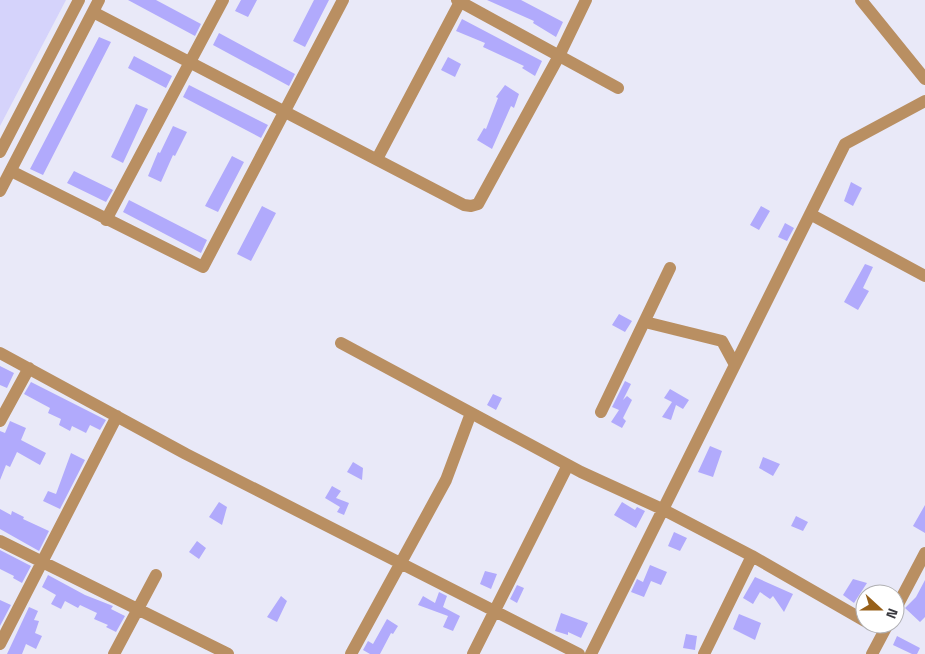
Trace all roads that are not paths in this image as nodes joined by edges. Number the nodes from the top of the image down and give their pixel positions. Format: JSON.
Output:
{"nodes":[{"id":1,"x":79,"y":0,"type":"edge"},
{"id":2,"x":223,"y":0,"type":"edge"},
{"id":3,"x":343,"y":0,"type":"edge"},
{"id":4,"x":586,"y":0,"type":"edge"},
{"id":5,"x":861,"y":0,"type":"edge"},
{"id":6,"x":459,"y":1,"type":"edge"},
{"id":7,"x":96,"y":6,"type":"edge"},
{"id":8,"x":559,"y":56,"type":"junction"},
{"id":9,"x":190,"y":62,"type":"junction"},
{"id":10,"x":925,"y":79,"type":"edge"},
{"id":11,"x":618,"y":88,"type":"dead end"},
{"id":12,"x":925,"y":101,"type":"edge"},
{"id":13,"x":284,"y":111,"type":"junction"},
{"id":14,"x":0,"y":152,"type":"edge"},
{"id":15,"x":377,"y":159,"type":"junction"},
{"id":16,"x":11,"y":171,"type":"junction"},
{"id":17,"x":0,"y":191,"type":"edge"},
{"id":18,"x":810,"y":214,"type":"junction"},
{"id":19,"x":106,"y":220,"type":"junction"},
{"id":20,"x":670,"y":268,"type":"dead end"},
{"id":21,"x":925,"y":276,"type":"edge"},
{"id":22,"x":645,"y":322,"type":"junction"},
{"id":23,"x":341,"y":343,"type":"dead end"},
{"id":24,"x":0,"y":353,"type":"edge"},
{"id":25,"x":734,"y":365,"type":"junction"},
{"id":26,"x":29,"y":368,"type":"junction"},
{"id":27,"x":601,"y":412,"type":"dead end"},
{"id":28,"x":471,"y":413,"type":"junction"},
{"id":29,"x":117,"y":416,"type":"junction"},
{"id":30,"x":0,"y":421,"type":"edge"},
{"id":31,"x":568,"y":465,"type":"junction"},
{"id":32,"x":662,"y":509,"type":"junction"},
{"id":33,"x":0,"y":541,"type":"edge"},
{"id":34,"x":925,"y":553,"type":"edge"},
{"id":35,"x":752,"y":556,"type":"junction"},
{"id":36,"x":400,"y":562,"type":"junction"},
{"id":37,"x":42,"y":563,"type":"junction"},
{"id":38,"x":156,"y":575,"type":"dead end"},
{"id":39,"x":905,"y":591,"type":"edge"},
{"id":40,"x":138,"y":611,"type":"junction"},
{"id":41,"x":495,"y":612,"type":"junction"},
{"id":42,"x":855,"y":615,"type":"edge"},
{"id":43,"x":883,"y":634,"type":"edge"},
{"id":44,"x":0,"y":644,"type":"edge"},
{"id":45,"x":114,"y":654,"type":"edge"},
{"id":46,"x":228,"y":654,"type":"edge"},
{"id":47,"x":351,"y":654,"type":"edge"},
{"id":48,"x":472,"y":654,"type":"edge"},
{"id":49,"x":579,"y":654,"type":"edge"},
{"id":50,"x":591,"y":654,"type":"edge"},
{"id":51,"x":704,"y":654,"type":"edge"},
{"id":52,"x":872,"y":654,"type":"edge"}],
"edges":[{"from":1,"to":14,"type":"street"},
{"from":2,"to":9,"type":"street"},
{"from":3,"to":13,"type":"street"},
{"from":4,"to":8,"type":"street"},
{"from":5,"to":10,"type":"street"},
{"from":6,"to":8,"type":"street"},
{"from":6,"to":15,"type":"street"},
{"from":7,"to":9,"type":"street"},
{"from":7,"to":16,"type":"street"},
{"from":8,"to":11,"type":"street"},
{"from":8,"to":15,"type":"street"},
{"from":9,"to":13,"type":"street"},
{"from":9,"to":19,"type":"street"},
{"from":12,"to":18,"type":"street"},
{"from":13,"to":15,"type":"street"},
{"from":13,"to":19,"type":"street"},
{"from":16,"to":17,"type":"street"},
{"from":16,"to":19,"type":"street"},
{"from":18,"to":21,"type":"street"},
{"from":18,"to":25,"type":"street"},
{"from":20,"to":22,"type":"street"},
{"from":22,"to":25,"type":"street"},
{"from":22,"to":27,"type":"street"},
{"from":23,"to":28,"type":"street"},
{"from":24,"to":26,"type":"street"},
{"from":25,"to":32,"type":"street"},
{"from":26,"to":29,"type":"street"},
{"from":26,"to":30,"type":"street"},
{"from":28,"to":31,"type":"street"},
{"from":28,"to":36,"type":"street"},
{"from":29,"to":36,"type":"street"},
{"from":29,"to":37,"type":"street"},
{"from":31,"to":32,"type":"street"},
{"from":31,"to":41,"type":"street"},
{"from":32,"to":35,"type":"street"},
{"from":32,"to":50,"type":"street"},
{"from":33,"to":37,"type":"street"},
{"from":34,"to":39,"type":"street"},
{"from":35,"to":42,"type":"street"},
{"from":35,"to":51,"type":"street"},
{"from":36,"to":41,"type":"street"},
{"from":36,"to":47,"type":"street"},
{"from":37,"to":40,"type":"street"},
{"from":37,"to":44,"type":"street"},
{"from":38,"to":40,"type":"street"},
{"from":40,"to":45,"type":"street"},
{"from":40,"to":46,"type":"street"},
{"from":41,"to":48,"type":"street"},
{"from":41,"to":49,"type":"street"},
{"from":43,"to":52,"type":"street"}]}
